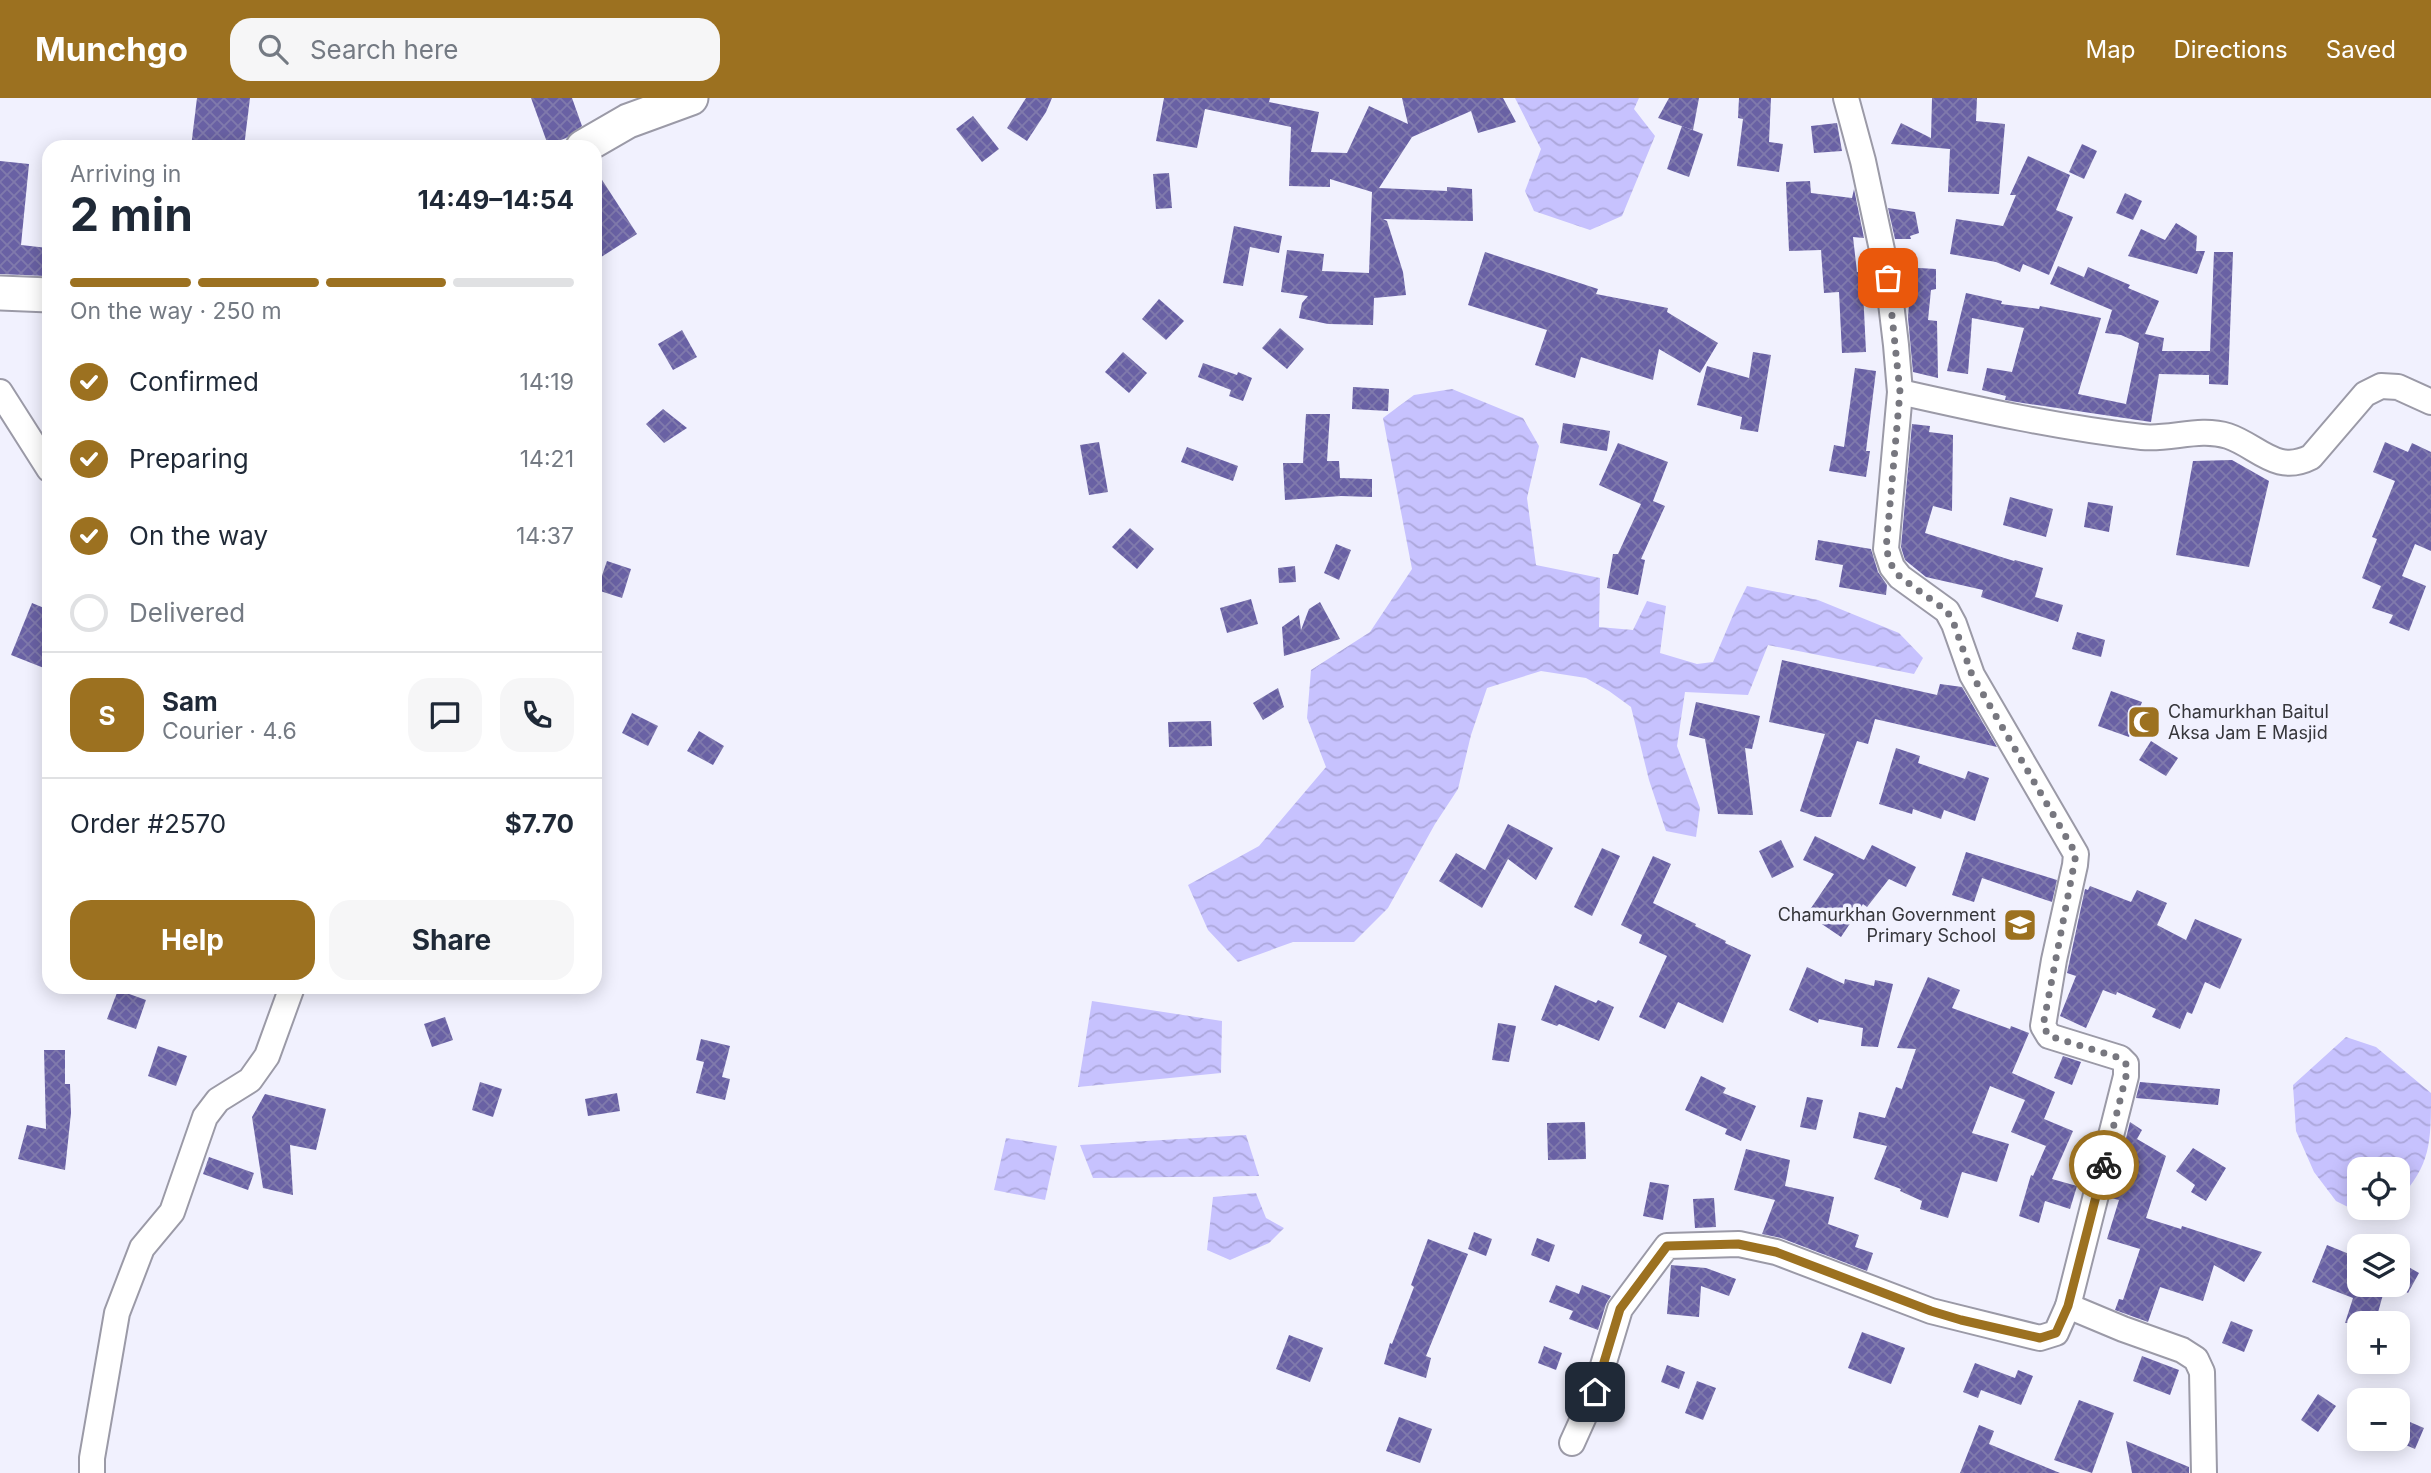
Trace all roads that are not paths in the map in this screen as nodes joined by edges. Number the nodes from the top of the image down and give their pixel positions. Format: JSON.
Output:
{"nodes":[{"id":1,"x":691,"y":98,"type":"edge"},
{"id":2,"x":1846,"y":98,"type":"edge"},
{"id":3,"x":595,"y":140,"type":"edge"},
{"id":4,"x":0,"y":293,"type":"edge"},
{"id":5,"x":42,"y":295,"type":"edge"},
{"id":6,"x":0,"y":392,"type":"edge"},
{"id":7,"x":1900,"y":392,"type":"junction"},
{"id":8,"x":2431,"y":402,"type":"edge"},
{"id":9,"x":42,"y":458,"type":"edge"},
{"id":10,"x":289,"y":994,"type":"edge"},
{"id":11,"x":2068,"y":1306,"type":"junction"},
{"id":12,"x":1572,"y":1443,"type":"dead end"},
{"id":13,"x":92,"y":1473,"type":"edge"},
{"id":14,"x":2204,"y":1473,"type":"edge"}],
"edges":[{"from":1,"to":3,"type":"street"},
{"from":2,"to":7,"type":"street"},
{"from":4,"to":5,"type":"street"},
{"from":6,"to":9,"type":"street"},
{"from":7,"to":8,"type":"street"},
{"from":7,"to":11,"type":"street"},
{"from":10,"to":13,"type":"street"},
{"from":11,"to":12,"type":"street"},
{"from":11,"to":14,"type":"street"}]}
